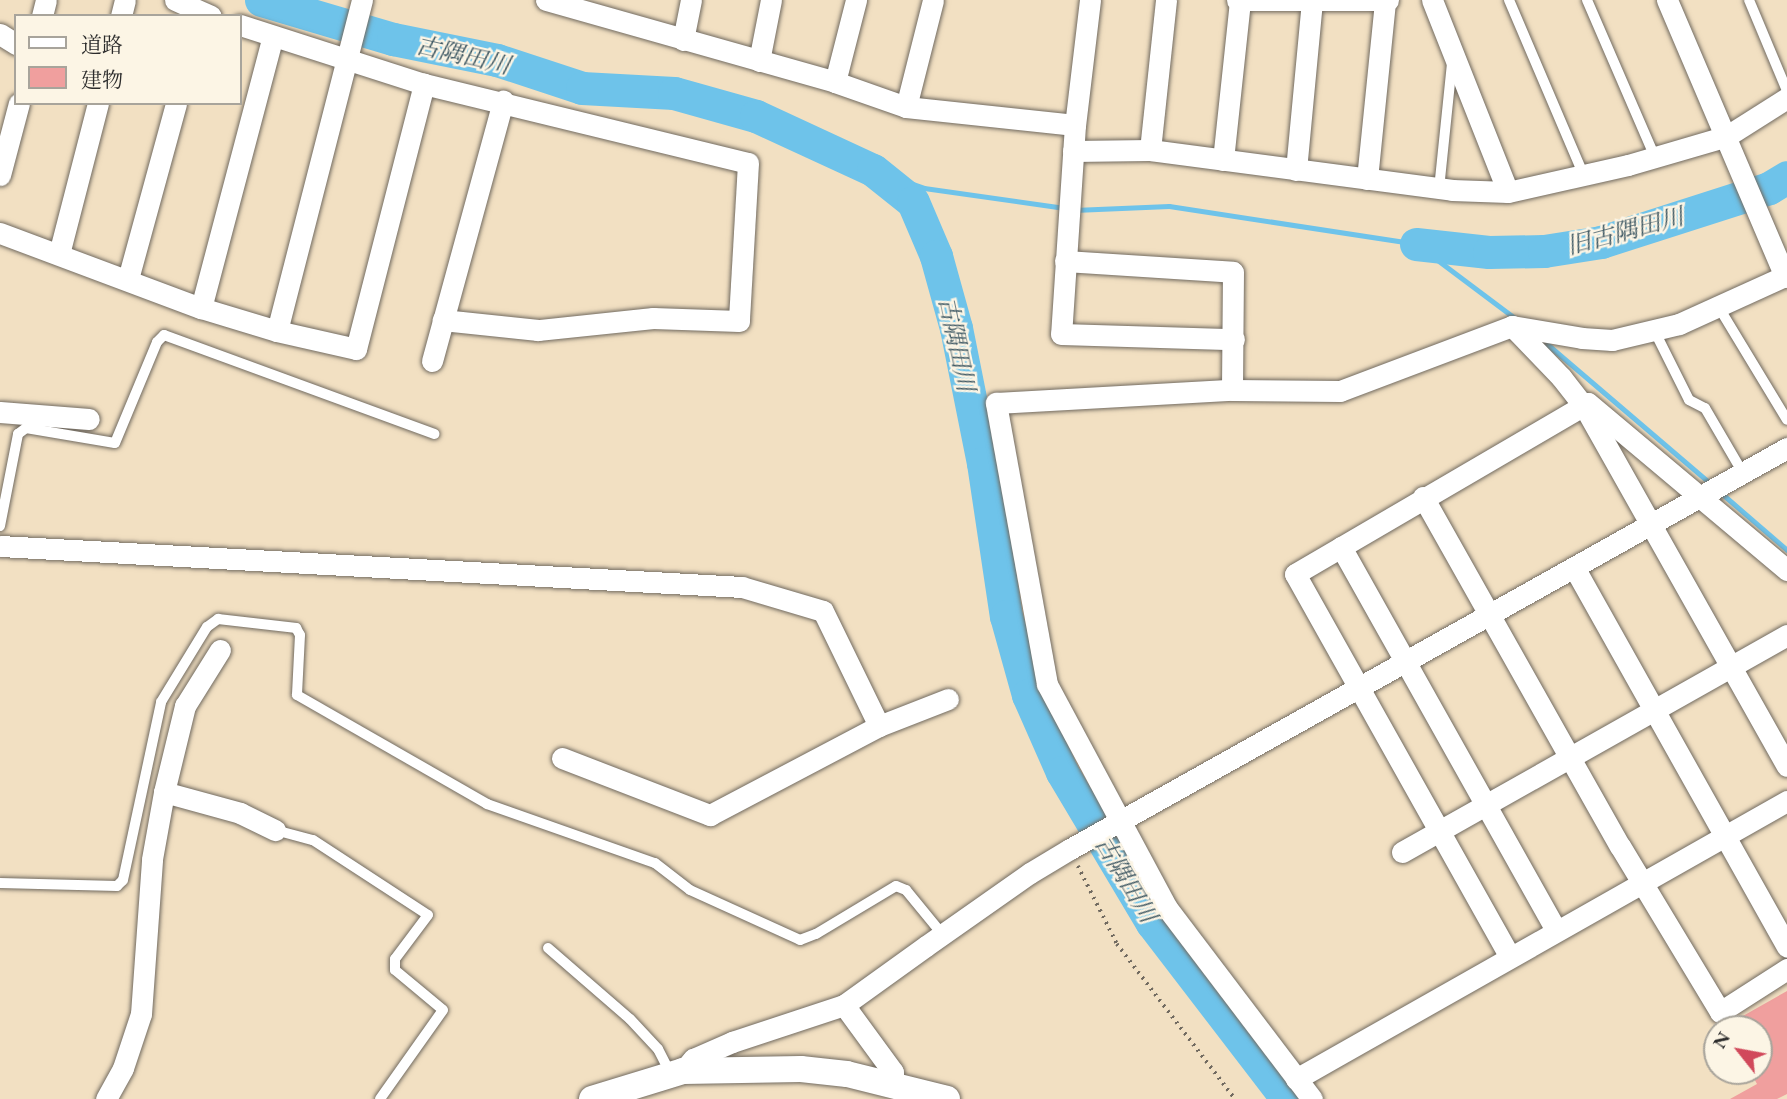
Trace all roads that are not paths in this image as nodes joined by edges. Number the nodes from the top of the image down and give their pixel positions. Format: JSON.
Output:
{"nodes":[{"id":1,"x":175,"y":0,"type":"edge"},
{"id":2,"x":546,"y":0,"type":"edge"},
{"id":3,"x":691,"y":0,"type":"edge"},
{"id":4,"x":771,"y":0,"type":"edge"},
{"id":5,"x":856,"y":0,"type":"edge"},
{"id":6,"x":933,"y":0,"type":"edge"},
{"id":7,"x":1090,"y":0,"type":"edge"},
{"id":8,"x":1166,"y":0,"type":"edge"},
{"id":9,"x":1239,"y":0,"type":"edge"},
{"id":10,"x":1432,"y":0,"type":"edge"},
{"id":11,"x":1509,"y":0,"type":"edge"},
{"id":12,"x":1587,"y":0,"type":"edge"},
{"id":13,"x":1667,"y":0,"type":"edge"},
{"id":14,"x":1749,"y":0,"type":"edge"},
{"id":15,"x":1386,"y":1,"type":"edge"},
{"id":16,"x":1312,"y":2,"type":"junction"},
{"id":17,"x":360,"y":7,"type":"edge"},
{"id":18,"x":608,"y":9,"type":"edge"},
{"id":19,"x":202,"y":14,"type":"edge"},
{"id":20,"x":242,"y":26,"type":"edge"},
{"id":21,"x":273,"y":36,"type":"junction"},
{"id":22,"x":683,"y":40,"type":"junction"},
{"id":23,"x":1454,"y":53,"type":"junction"},
{"id":24,"x":349,"y":56,"type":"junction"},
{"id":25,"x":759,"y":61,"type":"junction"},
{"id":26,"x":835,"y":82,"type":"junction"},
{"id":27,"x":424,"y":84,"type":"junction"},
{"id":28,"x":1787,"y":91,"type":"edge"},
{"id":29,"x":1787,"y":98,"type":"edge"},
{"id":30,"x":503,"y":101,"type":"junction"},
{"id":31,"x":18,"y":105,"type":"edge"},
{"id":32,"x":97,"y":105,"type":"edge"},
{"id":33,"x":175,"y":105,"type":"edge"},
{"id":34,"x":906,"y":107,"type":"junction"},
{"id":35,"x":1075,"y":125,"type":"junction"},
{"id":36,"x":1727,"y":136,"type":"junction"},
{"id":37,"x":1150,"y":150,"type":"junction"},
{"id":38,"x":1073,"y":152,"type":"junction"},
{"id":39,"x":1656,"y":157,"type":"junction"},
{"id":40,"x":1223,"y":160,"type":"junction"},
{"id":41,"x":1296,"y":170,"type":"junction"},
{"id":42,"x":0,"y":175,"type":"edge"},
{"id":43,"x":1584,"y":176,"type":"junction"},
{"id":44,"x":1367,"y":179,"type":"junction"},
{"id":45,"x":1440,"y":189,"type":"junction"},
{"id":46,"x":1508,"y":192,"type":"junction"},
{"id":47,"x":0,"y":233,"type":"edge"},
{"id":48,"x":59,"y":254,"type":"junction"},
{"id":49,"x":1065,"y":261,"type":"junction"},
{"id":50,"x":1786,"y":276,"type":"edge"},
{"id":51,"x":128,"y":279,"type":"junction"},
{"id":52,"x":1718,"y":306,"type":"junction"},
{"id":53,"x":201,"y":308,"type":"junction"},
{"id":54,"x":443,"y":320,"type":"junction"},
{"id":55,"x":1512,"y":326,"type":"junction"},
{"id":56,"x":1654,"y":330,"type":"junction"},
{"id":57,"x":277,"y":331,"type":"junction"},
{"id":58,"x":1234,"y":339,"type":"junction"},
{"id":59,"x":432,"y":361,"type":"dead end"},
{"id":60,"x":1231,"y":390,"type":"junction"},
{"id":61,"x":1584,"y":406,"type":"junction"},
{"id":62,"x":0,"y":412,"type":"edge"},
{"id":63,"x":89,"y":419,"type":"dead end"},
{"id":64,"x":1787,"y":420,"type":"edge"},
{"id":65,"x":434,"y":434,"type":"dead end"},
{"id":66,"x":1787,"y":449,"type":"edge"},
{"id":67,"x":1743,"y":473,"type":"junction"},
{"id":68,"x":1423,"y":497,"type":"junction"},
{"id":69,"x":1703,"y":497,"type":"junction"},
{"id":70,"x":1653,"y":525,"type":"junction"},
{"id":71,"x":0,"y":526,"type":"edge"},
{"id":72,"x":0,"y":546,"type":"edge"},
{"id":73,"x":1341,"y":547,"type":"junction"},
{"id":74,"x":1575,"y":569,"type":"junction"},
{"id":75,"x":1787,"y":569,"type":"edge"},
{"id":76,"x":1488,"y":617,"type":"junction"},
{"id":77,"x":1787,"y":635,"type":"edge"},
{"id":78,"x":219,"y":650,"type":"dead end"},
{"id":79,"x":1407,"y":662,"type":"junction"},
{"id":80,"x":1732,"y":665,"type":"junction"},
{"id":81,"x":1359,"y":689,"type":"junction"},
{"id":82,"x":948,"y":699,"type":"dead end"},
{"id":83,"x":1652,"y":709,"type":"junction"},
{"id":84,"x":879,"y":726,"type":"junction"},
{"id":85,"x":1568,"y":756,"type":"junction"},
{"id":86,"x":562,"y":758,"type":"dead end"},
{"id":87,"x":1787,"y":766,"type":"edge"},
{"id":88,"x":164,"y":792,"type":"junction"},
{"id":89,"x":1787,"y":801,"type":"edge"},
{"id":90,"x":1486,"y":804,"type":"junction"},
{"id":91,"x":1122,"y":822,"type":"junction"},
{"id":92,"x":275,"y":830,"type":"joint"},
{"id":93,"x":1438,"y":832,"type":"junction"},
{"id":94,"x":1725,"y":835,"type":"junction"},
{"id":95,"x":1402,"y":852,"type":"dead end"},
{"id":96,"x":1643,"y":882,"type":"junction"},
{"id":97,"x":0,"y":883,"type":"edge"},
{"id":98,"x":1556,"y":930,"type":"junction"},
{"id":99,"x":943,"y":935,"type":"junction"},
{"id":100,"x":1787,"y":947,"type":"edge"},
{"id":101,"x":548,"y":948,"type":"dead end"},
{"id":102,"x":1510,"y":957,"type":"junction"},
{"id":103,"x":1787,"y":969,"type":"edge"},
{"id":104,"x":844,"y":1005,"type":"junction"},
{"id":105,"x":677,"y":1073,"type":"junction"},
{"id":106,"x":1296,"y":1079,"type":"junction"},
{"id":107,"x":892,"y":1085,"type":"junction"},
{"id":108,"x":106,"y":1099,"type":"edge"},
{"id":109,"x":380,"y":1099,"type":"edge"},
{"id":110,"x":592,"y":1099,"type":"edge"},
{"id":111,"x":947,"y":1099,"type":"edge"},
{"id":112,"x":1312,"y":1099,"type":"edge"}],
"edges":[{"from":1,"to":19,"type":"street"},
{"from":2,"to":18,"type":"street"},
{"from":3,"to":22,"type":"street"},
{"from":4,"to":25,"type":"street"},
{"from":5,"to":26,"type":"street"},
{"from":6,"to":34,"type":"street"},
{"from":7,"to":35,"type":"street"},
{"from":8,"to":37,"type":"street"},
{"from":9,"to":16,"type":"street"},
{"from":9,"to":40,"type":"street"},
{"from":10,"to":23,"type":"street"},
{"from":11,"to":43,"type":"lane"},
{"from":12,"to":39,"type":"lane"},
{"from":13,"to":36,"type":"street"},
{"from":14,"to":28,"type":"lane"},
{"from":15,"to":16,"type":"street"},
{"from":15,"to":44,"type":"street"},
{"from":16,"to":41,"type":"street"},
{"from":17,"to":24,"type":"street"},
{"from":18,"to":22,"type":"street"},
{"from":20,"to":21,"type":"street"},
{"from":21,"to":24,"type":"street"},
{"from":21,"to":53,"type":"street"},
{"from":22,"to":25,"type":"street"},
{"from":23,"to":45,"type":"lane"},
{"from":23,"to":46,"type":"street"},
{"from":24,"to":27,"type":"street"},
{"from":24,"to":57,"type":"street"},
{"from":25,"to":26,"type":"street"},
{"from":26,"to":34,"type":"street"},
{"from":27,"to":30,"type":"street"},
{"from":27,"to":57,"type":"street"},
{"from":29,"to":36,"type":"street"},
{"from":30,"to":54,"type":"street"},
{"from":30,"to":54,"type":"street"},
{"from":31,"to":42,"type":"street"},
{"from":32,"to":48,"type":"street"},
{"from":33,"to":51,"type":"street"},
{"from":34,"to":35,"type":"street"},
{"from":35,"to":38,"type":"street"},
{"from":36,"to":39,"type":"street"},
{"from":36,"to":50,"type":"street"},
{"from":37,"to":38,"type":"street"},
{"from":37,"to":40,"type":"street"},
{"from":38,"to":49,"type":"street"},
{"from":39,"to":43,"type":"street"},
{"from":40,"to":41,"type":"street"},
{"from":41,"to":44,"type":"street"},
{"from":43,"to":46,"type":"street"},
{"from":44,"to":45,"type":"street"},
{"from":45,"to":46,"type":"street"},
{"from":47,"to":48,"type":"street"},
{"from":48,"to":51,"type":"street"},
{"from":49,"to":58,"type":"street"},
{"from":49,"to":58,"type":"street"},
{"from":50,"to":52,"type":"street"},
{"from":51,"to":53,"type":"street"},
{"from":52,"to":56,"type":"street"},
{"from":52,"to":64,"type":"lane"},
{"from":53,"to":57,"type":"street"},
{"from":54,"to":59,"type":"street"},
{"from":55,"to":56,"type":"street"},
{"from":55,"to":60,"type":"street"},
{"from":55,"to":61,"type":"street"},
{"from":56,"to":67,"type":"lane"},
{"from":58,"to":60,"type":"street"},
{"from":60,"to":91,"type":"street"},
{"from":61,"to":68,"type":"street"},
{"from":61,"to":69,"type":"street"},
{"from":61,"to":70,"type":"street"},
{"from":62,"to":63,"type":"street"},
{"from":65,"to":71,"type":"lane"},
{"from":66,"to":67,"type":"street"},
{"from":67,"to":69,"type":"street"},
{"from":68,"to":73,"type":"street"},
{"from":68,"to":76,"type":"street"},
{"from":69,"to":70,"type":"street"},
{"from":69,"to":75,"type":"street"},
{"from":70,"to":74,"type":"street"},
{"from":70,"to":80,"type":"street"},
{"from":72,"to":84,"type":"street"},
{"from":73,"to":79,"type":"street"},
{"from":73,"to":81,"type":"street"},
{"from":74,"to":76,"type":"street"},
{"from":74,"to":83,"type":"street"},
{"from":76,"to":79,"type":"street"},
{"from":76,"to":85,"type":"street"},
{"from":77,"to":80,"type":"street"},
{"from":78,"to":88,"type":"street"},
{"from":79,"to":81,"type":"street"},
{"from":79,"to":90,"type":"street"},
{"from":80,"to":83,"type":"street"},
{"from":80,"to":87,"type":"street"},
{"from":81,"to":91,"type":"street"},
{"from":81,"to":93,"type":"street"},
{"from":82,"to":84,"type":"street"},
{"from":83,"to":85,"type":"street"},
{"from":83,"to":94,"type":"street"},
{"from":84,"to":86,"type":"street"},
{"from":85,"to":90,"type":"street"},
{"from":85,"to":96,"type":"street"},
{"from":88,"to":92,"type":"street"},
{"from":88,"to":108,"type":"street"},
{"from":89,"to":94,"type":"street"},
{"from":90,"to":93,"type":"street"},
{"from":90,"to":98,"type":"street"},
{"from":91,"to":99,"type":"street"},
{"from":91,"to":106,"type":"street"},
{"from":92,"to":109,"type":"lane"},
{"from":93,"to":95,"type":"street"},
{"from":93,"to":102,"type":"street"},
{"from":94,"to":96,"type":"street"},
{"from":94,"to":100,"type":"street"},
{"from":96,"to":98,"type":"street"},
{"from":96,"to":103,"type":"street"},
{"from":97,"to":99,"type":"lane"},
{"from":98,"to":102,"type":"street"},
{"from":99,"to":104,"type":"street"},
{"from":101,"to":105,"type":"lane"},
{"from":102,"to":106,"type":"street"},
{"from":104,"to":105,"type":"street"},
{"from":104,"to":107,"type":"street"},
{"from":105,"to":107,"type":"street"},
{"from":105,"to":110,"type":"street"},
{"from":106,"to":112,"type":"street"},
{"from":107,"to":111,"type":"street"}]}
